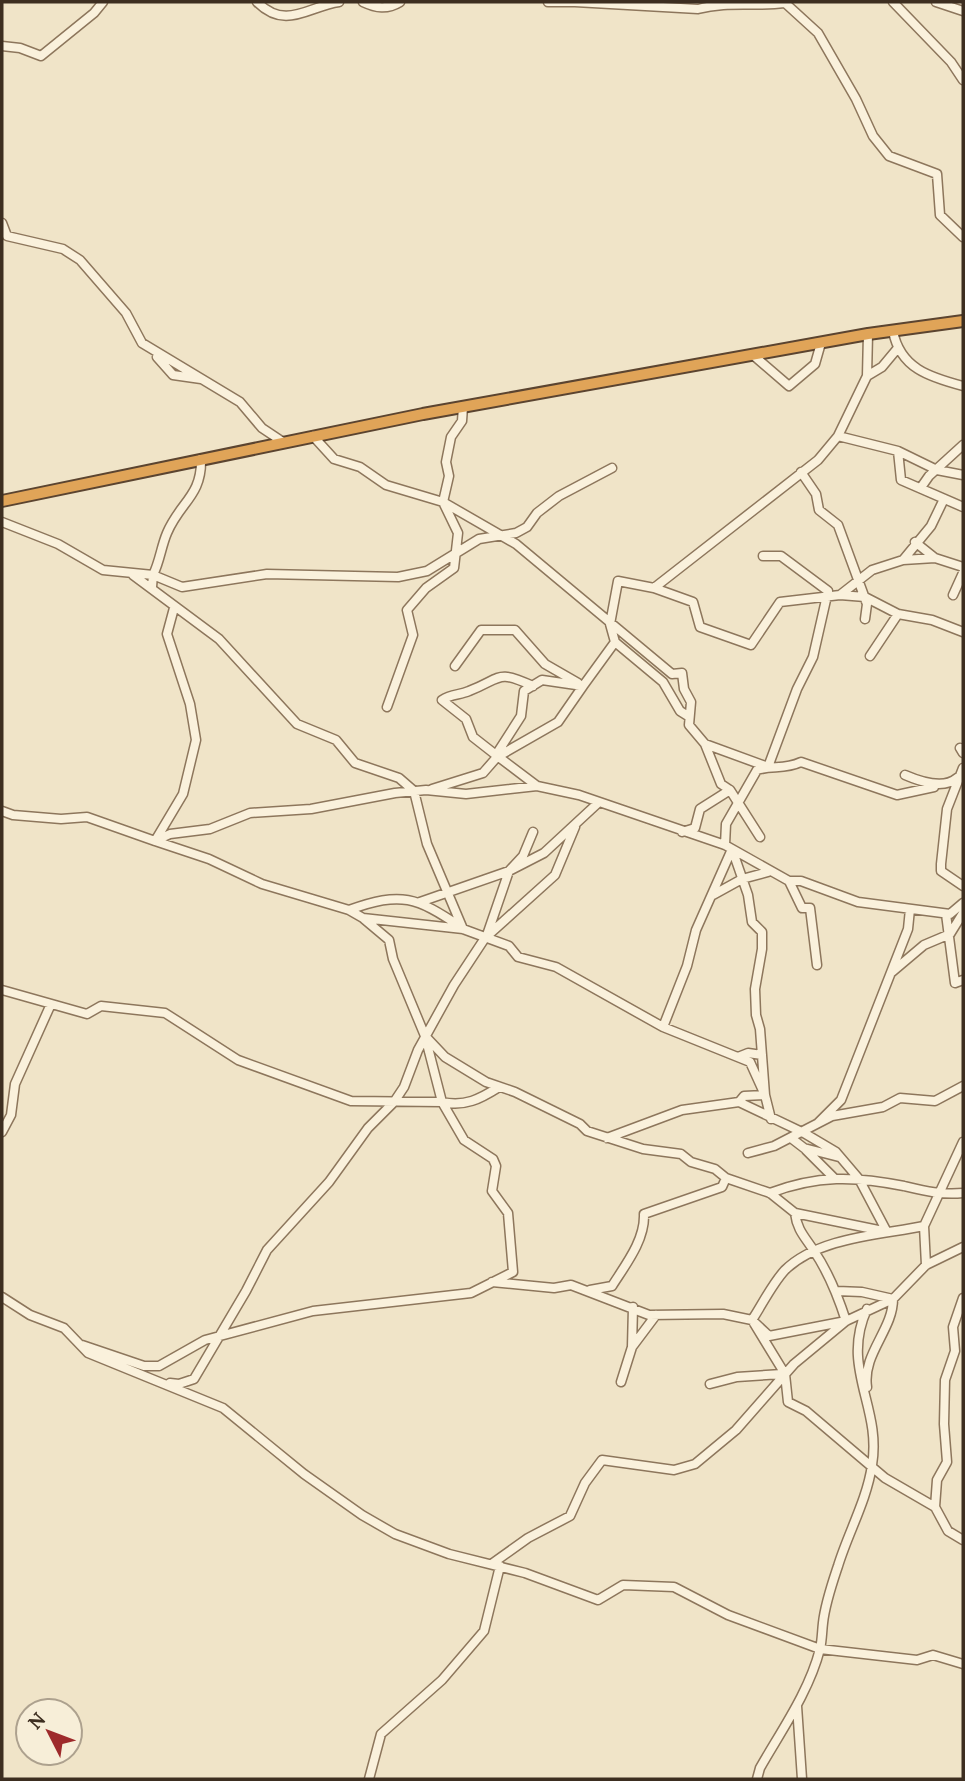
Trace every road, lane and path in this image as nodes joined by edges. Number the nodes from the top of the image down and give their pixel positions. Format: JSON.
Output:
{"nodes":[{"id":1,"x":103,"y":2,"type":"edge"},
{"id":2,"x":257,"y":2,"type":"edge"},
{"id":3,"x":339,"y":2,"type":"edge"},
{"id":4,"x":363,"y":2,"type":"edge"},
{"id":5,"x":400,"y":2,"type":"edge"},
{"id":6,"x":548,"y":2,"type":"edge"},
{"id":7,"x":575,"y":2,"type":"edge"},
{"id":8,"x":784,"y":2,"type":"edge"},
{"id":9,"x":892,"y":2,"type":"edge"},
{"id":10,"x":936,"y":2,"type":"edge"},
{"id":11,"x":963,"y":12,"type":"edge"},
{"id":12,"x":2,"y":46,"type":"edge"},
{"id":13,"x":963,"y":80,"type":"edge"},
{"id":14,"x":2,"y":223,"type":"edge"},
{"id":15,"x":963,"y":237,"type":"edge"},
{"id":16,"x":963,"y":321,"type":"edge"},
{"id":17,"x":893,"y":331,"type":"junction"},
{"id":18,"x":868,"y":334,"type":"junction"},
{"id":19,"x":821,"y":343,"type":"junction"},
{"id":20,"x":897,"y":349,"type":"junction"},
{"id":21,"x":754,"y":355,"type":"junction"},
{"id":22,"x":867,"y":376,"type":"junction"},
{"id":23,"x":963,"y":386,"type":"edge"},
{"id":24,"x":464,"y":407,"type":"junction"},
{"id":25,"x":313,"y":436,"type":"junction"},
{"id":26,"x":838,"y":436,"type":"junction"},
{"id":27,"x":283,"y":442,"type":"junction"},
{"id":28,"x":963,"y":445,"type":"edge"},
{"id":29,"x":898,"y":451,"type":"junction"},
{"id":30,"x":201,"y":459,"type":"junction"},
{"id":31,"x":612,"y":468,"type":"dead end"},
{"id":32,"x":937,"y":470,"type":"junction"},
{"id":33,"x":801,"y":472,"type":"junction"},
{"id":34,"x":963,"y":475,"type":"edge"},
{"id":35,"x":922,"y":486,"type":"junction"},
{"id":36,"x":944,"y":499,"type":"junction"},
{"id":37,"x":2,"y":501,"type":"edge"},
{"id":38,"x":443,"y":502,"type":"junction"},
{"id":39,"x":963,"y":507,"type":"edge"},
{"id":40,"x":2,"y":522,"type":"edge"},
{"id":41,"x":500,"y":535,"type":"junction"},
{"id":42,"x":915,"y":542,"type":"junction"},
{"id":43,"x":453,"y":554,"type":"junction"},
{"id":44,"x":763,"y":556,"type":"dead end"},
{"id":45,"x":934,"y":558,"type":"junction"},
{"id":46,"x":902,"y":560,"type":"junction"},
{"id":47,"x":963,"y":567,"type":"edge"},
{"id":48,"x":963,"y":573,"type":"edge"},
{"id":49,"x":133,"y":575,"type":"junction"},
{"id":50,"x":153,"y":575,"type":"junction"},
{"id":51,"x":858,"y":580,"type":"junction"},
{"id":52,"x":152,"y":587,"type":"junction"},
{"id":53,"x":654,"y":588,"type":"junction"},
{"id":54,"x":840,"y":595,"type":"junction"},
{"id":55,"x":953,"y":595,"type":"dead end"},
{"id":56,"x":829,"y":596,"type":"junction"},
{"id":57,"x":865,"y":597,"type":"junction"},
{"id":58,"x":174,"y":607,"type":"junction"},
{"id":59,"x":898,"y":614,"type":"junction"},
{"id":60,"x":865,"y":619,"type":"dead end"},
{"id":61,"x":610,"y":624,"type":"junction"},
{"id":62,"x":963,"y":632,"type":"edge"},
{"id":63,"x":615,"y":642,"type":"junction"},
{"id":64,"x":870,"y":656,"type":"dead end"},
{"id":65,"x":455,"y":666,"type":"dead end"},
{"id":66,"x":533,"y":686,"type":"junction"},
{"id":67,"x":583,"y":686,"type":"junction"},
{"id":68,"x":387,"y":707,"type":"dead end"},
{"id":69,"x":688,"y":716,"type":"junction"},
{"id":70,"x":705,"y":744,"type":"junction"},
{"id":71,"x":496,"y":756,"type":"junction"},
{"id":72,"x":768,"y":767,"type":"junction"},
{"id":73,"x":963,"y":768,"type":"edge"},
{"id":74,"x":905,"y":775,"type":"dead end"},
{"id":75,"x":960,"y":777,"type":"edge"},
{"id":76,"x":934,"y":783,"type":"junction"},
{"id":77,"x":537,"y":786,"type":"junction"},
{"id":78,"x":426,"y":790,"type":"junction"},
{"id":79,"x":730,"y":790,"type":"junction"},
{"id":80,"x":414,"y":792,"type":"junction"},
{"id":81,"x":737,"y":801,"type":"junction"},
{"id":82,"x":598,"y":803,"type":"junction"},
{"id":83,"x":2,"y":811,"type":"edge"},
{"id":84,"x":575,"y":827,"type":"junction"},
{"id":85,"x":533,"y":832,"type":"dead end"},
{"id":86,"x":682,"y":832,"type":"junction"},
{"id":87,"x":760,"y":836,"type":"dead end"},
{"id":88,"x":155,"y":841,"type":"junction"},
{"id":89,"x":728,"y":847,"type":"junction"},
{"id":90,"x":509,"y":871,"type":"junction"},
{"id":91,"x":768,"y":872,"type":"junction"},
{"id":92,"x":742,"y":879,"type":"junction"},
{"id":93,"x":789,"y":881,"type":"junction"},
{"id":94,"x":963,"y":886,"type":"edge"},
{"id":95,"x":446,"y":892,"type":"junction"},
{"id":96,"x":713,"y":895,"type":"junction"},
{"id":97,"x":420,"y":902,"type":"junction"},
{"id":98,"x":963,"y":903,"type":"edge"},
{"id":99,"x":910,"y":909,"type":"junction"},
{"id":100,"x":349,"y":910,"type":"junction"},
{"id":101,"x":963,"y":913,"type":"edge"},
{"id":102,"x":946,"y":914,"type":"junction"},
{"id":103,"x":363,"y":918,"type":"junction"},
{"id":104,"x":463,"y":929,"type":"junction"},
{"id":105,"x":950,"y":934,"type":"junction"},
{"id":106,"x":485,"y":938,"type":"junction"},
{"id":107,"x":817,"y":965,"type":"dead end"},
{"id":108,"x":888,"y":976,"type":"junction"},
{"id":109,"x":963,"y":980,"type":"edge"},
{"id":110,"x":2,"y":990,"type":"edge"},
{"id":111,"x":51,"y":1004,"type":"junction"},
{"id":112,"x":663,"y":1027,"type":"junction"},
{"id":113,"x":425,"y":1036,"type":"junction"},
{"id":114,"x":762,"y":1055,"type":"junction"},
{"id":115,"x":738,"y":1057,"type":"junction"},
{"id":116,"x":963,"y":1086,"type":"edge"},
{"id":117,"x":499,"y":1087,"type":"junction"},
{"id":118,"x":765,"y":1095,"type":"junction"},
{"id":119,"x":394,"y":1102,"type":"junction"},
{"id":120,"x":442,"y":1102,"type":"junction"},
{"id":121,"x":739,"y":1102,"type":"junction"},
{"id":122,"x":771,"y":1119,"type":"junction"},
{"id":123,"x":818,"y":1124,"type":"junction"},
{"id":124,"x":2,"y":1132,"type":"edge"},
{"id":125,"x":804,"y":1133,"type":"junction"},
{"id":126,"x":607,"y":1138,"type":"junction"},
{"id":127,"x":791,"y":1138,"type":"junction"},
{"id":128,"x":963,"y":1142,"type":"edge"},
{"id":129,"x":804,"y":1148,"type":"junction"},
{"id":130,"x":748,"y":1153,"type":"dead end"},
{"id":131,"x":841,"y":1158,"type":"junction"},
{"id":132,"x":726,"y":1178,"type":"junction"},
{"id":133,"x":834,"y":1178,"type":"junction"},
{"id":134,"x":859,"y":1179,"type":"junction"},
{"id":135,"x":963,"y":1192,"type":"edge"},
{"id":136,"x":770,"y":1193,"type":"junction"},
{"id":137,"x":938,"y":1195,"type":"junction"},
{"id":138,"x":795,"y":1213,"type":"junction"},
{"id":139,"x":924,"y":1226,"type":"junction"},
{"id":140,"x":887,"y":1232,"type":"junction"},
{"id":141,"x":962,"y":1248,"type":"edge"},
{"id":142,"x":814,"y":1251,"type":"junction"},
{"id":143,"x":926,"y":1265,"type":"junction"},
{"id":144,"x":490,"y":1282,"type":"junction"},
{"id":145,"x":590,"y":1290,"type":"junction"},
{"id":146,"x":837,"y":1291,"type":"junction"},
{"id":147,"x":2,"y":1297,"type":"edge"},
{"id":148,"x":963,"y":1298,"type":"edge"},
{"id":149,"x":893,"y":1299,"type":"junction"},
{"id":150,"x":633,"y":1307,"type":"junction"},
{"id":151,"x":867,"y":1309,"type":"junction"},
{"id":152,"x":656,"y":1315,"type":"junction"},
{"id":153,"x":751,"y":1321,"type":"junction"},
{"id":154,"x":846,"y":1321,"type":"junction"},
{"id":155,"x":221,"y":1336,"type":"junction"},
{"id":156,"x":82,"y":1345,"type":"junction"},
{"id":157,"x":632,"y":1348,"type":"junction"},
{"id":158,"x":785,"y":1374,"type":"junction"},
{"id":159,"x":164,"y":1382,"type":"junction"},
{"id":160,"x":621,"y":1382,"type":"dead end"},
{"id":161,"x":710,"y":1384,"type":"dead end"},
{"id":162,"x":869,"y":1404,"type":"junction"},
{"id":163,"x":872,"y":1465,"type":"junction"},
{"id":164,"x":935,"y":1507,"type":"junction"},
{"id":165,"x":963,"y":1540,"type":"edge"},
{"id":166,"x":496,"y":1565,"type":"junction"},
{"id":167,"x":820,"y":1649,"type":"junction"},
{"id":168,"x":963,"y":1664,"type":"edge"},
{"id":169,"x":797,"y":1705,"type":"junction"},
{"id":170,"x":369,"y":1779,"type":"edge"},
{"id":171,"x":757,"y":1779,"type":"edge"},
{"id":172,"x":802,"y":1779,"type":"edge"}],
"edges":[{"from":1,"to":12,"type":"street"},
{"from":2,"to":3,"type":"street"},
{"from":4,"to":5,"type":"street"},
{"from":6,"to":7,"type":"street"},
{"from":7,"to":8,"type":"street"},
{"from":8,"to":15,"type":"street"},
{"from":9,"to":13,"type":"street"},
{"from":10,"to":11,"type":"street"},
{"from":14,"to":27,"type":"street"},
{"from":16,"to":17,"type":"highway"},
{"from":17,"to":18,"type":"highway"},
{"from":17,"to":20,"type":"street"},
{"from":18,"to":19,"type":"highway"},
{"from":18,"to":22,"type":"street"},
{"from":19,"to":21,"type":"highway"},
{"from":19,"to":21,"type":"street"},
{"from":20,"to":22,"type":"street"},
{"from":20,"to":23,"type":"street"},
{"from":21,"to":24,"type":"highway"},
{"from":22,"to":26,"type":"street"},
{"from":24,"to":25,"type":"highway"},
{"from":24,"to":38,"type":"street"},
{"from":25,"to":27,"type":"highway"},
{"from":25,"to":38,"type":"street"},
{"from":26,"to":29,"type":"street"},
{"from":26,"to":33,"type":"street"},
{"from":27,"to":30,"type":"highway"},
{"from":28,"to":32,"type":"street"},
{"from":29,"to":32,"type":"street"},
{"from":29,"to":35,"type":"street"},
{"from":30,"to":37,"type":"highway"},
{"from":30,"to":50,"type":"street"},
{"from":31,"to":41,"type":"street"},
{"from":32,"to":34,"type":"street"},
{"from":32,"to":35,"type":"street"},
{"from":33,"to":51,"type":"street"},
{"from":33,"to":53,"type":"street"},
{"from":35,"to":36,"type":"street"},
{"from":36,"to":39,"type":"street"},
{"from":36,"to":42,"type":"street"},
{"from":38,"to":41,"type":"street"},
{"from":38,"to":43,"type":"street"},
{"from":40,"to":49,"type":"street"},
{"from":41,"to":43,"type":"street"},
{"from":41,"to":61,"type":"street"},
{"from":42,"to":45,"type":"street"},
{"from":42,"to":46,"type":"street"},
{"from":43,"to":50,"type":"street"},
{"from":43,"to":68,"type":"street"},
{"from":44,"to":56,"type":"street"},
{"from":45,"to":46,"type":"street"},
{"from":45,"to":47,"type":"street"},
{"from":46,"to":51,"type":"street"},
{"from":48,"to":55,"type":"street"},
{"from":49,"to":50,"type":"street"},
{"from":49,"to":52,"type":"street"},
{"from":50,"to":52,"type":"street"},
{"from":51,"to":54,"type":"street"},
{"from":51,"to":57,"type":"street"},
{"from":52,"to":58,"type":"street"},
{"from":53,"to":56,"type":"street"},
{"from":53,"to":61,"type":"street"},
{"from":54,"to":56,"type":"street"},
{"from":54,"to":57,"type":"street"},
{"from":56,"to":72,"type":"street"},
{"from":57,"to":59,"type":"street"},
{"from":57,"to":60,"type":"street"},
{"from":58,"to":80,"type":"street"},
{"from":58,"to":88,"type":"street"},
{"from":59,"to":62,"type":"street"},
{"from":59,"to":64,"type":"street"},
{"from":61,"to":63,"type":"street"},
{"from":61,"to":69,"type":"street"},
{"from":63,"to":67,"type":"street"},
{"from":63,"to":69,"type":"street"},
{"from":65,"to":67,"type":"street"},
{"from":66,"to":67,"type":"street"},
{"from":66,"to":71,"type":"street"},
{"from":66,"to":71,"type":"street"},
{"from":67,"to":71,"type":"street"},
{"from":69,"to":70,"type":"street"},
{"from":70,"to":72,"type":"street"},
{"from":70,"to":79,"type":"street"},
{"from":71,"to":77,"type":"street"},
{"from":71,"to":78,"type":"street"},
{"from":72,"to":76,"type":"street"},
{"from":72,"to":81,"type":"street"},
{"from":73,"to":75,"type":"street"},
{"from":74,"to":76,"type":"street"},
{"from":75,"to":76,"type":"street"},
{"from":75,"to":94,"type":"street"},
{"from":77,"to":78,"type":"street"},
{"from":77,"to":82,"type":"street"},
{"from":78,"to":80,"type":"street"},
{"from":79,"to":81,"type":"street"},
{"from":79,"to":86,"type":"street"},
{"from":80,"to":88,"type":"street"},
{"from":80,"to":95,"type":"street"},
{"from":81,"to":87,"type":"street"},
{"from":81,"to":89,"type":"street"},
{"from":82,"to":84,"type":"street"},
{"from":82,"to":86,"type":"street"},
{"from":83,"to":88,"type":"street"},
{"from":84,"to":90,"type":"street"},
{"from":84,"to":106,"type":"street"},
{"from":85,"to":90,"type":"street"},
{"from":86,"to":89,"type":"street"},
{"from":88,"to":100,"type":"street"},
{"from":89,"to":91,"type":"street"},
{"from":89,"to":92,"type":"street"},
{"from":89,"to":96,"type":"street"},
{"from":90,"to":95,"type":"street"},
{"from":90,"to":106,"type":"street"},
{"from":91,"to":92,"type":"street"},
{"from":91,"to":93,"type":"street"},
{"from":92,"to":96,"type":"street"},
{"from":92,"to":114,"type":"street"},
{"from":93,"to":99,"type":"street"},
{"from":93,"to":107,"type":"street"},
{"from":95,"to":97,"type":"street"},
{"from":95,"to":104,"type":"street"},
{"from":96,"to":112,"type":"street"},
{"from":97,"to":100,"type":"street"},
{"from":97,"to":104,"type":"street"},
{"from":98,"to":102,"type":"street"},
{"from":99,"to":102,"type":"street"},
{"from":99,"to":108,"type":"street"},
{"from":100,"to":103,"type":"street"},
{"from":101,"to":105,"type":"street"},
{"from":102,"to":105,"type":"street"},
{"from":103,"to":104,"type":"street"},
{"from":103,"to":113,"type":"street"},
{"from":104,"to":106,"type":"street"},
{"from":105,"to":108,"type":"street"},
{"from":105,"to":109,"type":"street"},
{"from":106,"to":112,"type":"street"},
{"from":106,"to":113,"type":"street"},
{"from":108,"to":123,"type":"street"},
{"from":110,"to":111,"type":"street"},
{"from":111,"to":119,"type":"street"},
{"from":111,"to":124,"type":"street"},
{"from":112,"to":115,"type":"street"},
{"from":113,"to":117,"type":"street"},
{"from":113,"to":119,"type":"street"},
{"from":113,"to":120,"type":"street"},
{"from":114,"to":115,"type":"street"},
{"from":114,"to":118,"type":"street"},
{"from":115,"to":118,"type":"street"},
{"from":116,"to":123,"type":"street"},
{"from":117,"to":120,"type":"street"},
{"from":117,"to":126,"type":"street"},
{"from":118,"to":121,"type":"street"},
{"from":118,"to":122,"type":"street"},
{"from":119,"to":120,"type":"street"},
{"from":119,"to":155,"type":"street"},
{"from":120,"to":144,"type":"street"},
{"from":121,"to":122,"type":"street"},
{"from":121,"to":126,"type":"street"},
{"from":122,"to":125,"type":"street"},
{"from":123,"to":125,"type":"street"},
{"from":125,"to":127,"type":"street"},
{"from":125,"to":131,"type":"street"},
{"from":126,"to":132,"type":"street"},
{"from":127,"to":129,"type":"street"},
{"from":127,"to":130,"type":"street"},
{"from":128,"to":137,"type":"street"},
{"from":129,"to":131,"type":"street"},
{"from":129,"to":133,"type":"street"},
{"from":131,"to":134,"type":"street"},
{"from":132,"to":136,"type":"street"},
{"from":132,"to":145,"type":"street"},
{"from":133,"to":134,"type":"street"},
{"from":133,"to":136,"type":"street"},
{"from":134,"to":137,"type":"street"},
{"from":134,"to":140,"type":"street"},
{"from":135,"to":137,"type":"street"},
{"from":136,"to":138,"type":"street"},
{"from":137,"to":139,"type":"street"},
{"from":138,"to":140,"type":"street"},
{"from":138,"to":142,"type":"street"},
{"from":139,"to":140,"type":"street"},
{"from":139,"to":143,"type":"street"},
{"from":140,"to":142,"type":"street"},
{"from":141,"to":143,"type":"street"},
{"from":142,"to":146,"type":"street"},
{"from":142,"to":153,"type":"street"},
{"from":143,"to":149,"type":"street"},
{"from":144,"to":145,"type":"street"},
{"from":144,"to":155,"type":"street"},
{"from":145,"to":150,"type":"street"},
{"from":146,"to":149,"type":"street"},
{"from":146,"to":154,"type":"street"},
{"from":147,"to":156,"type":"street"},
{"from":148,"to":164,"type":"street"},
{"from":149,"to":151,"type":"street"},
{"from":149,"to":162,"type":"street"},
{"from":150,"to":152,"type":"street"},
{"from":150,"to":157,"type":"street"},
{"from":151,"to":154,"type":"street"},
{"from":151,"to":162,"type":"street"},
{"from":152,"to":153,"type":"street"},
{"from":152,"to":157,"type":"street"},
{"from":153,"to":154,"type":"street"},
{"from":153,"to":158,"type":"street"},
{"from":154,"to":158,"type":"street"},
{"from":155,"to":156,"type":"street"},
{"from":155,"to":159,"type":"street"},
{"from":156,"to":159,"type":"street"},
{"from":157,"to":160,"type":"street"},
{"from":158,"to":161,"type":"street"},
{"from":158,"to":163,"type":"street"},
{"from":158,"to":166,"type":"street"},
{"from":159,"to":166,"type":"street"},
{"from":162,"to":163,"type":"street"},
{"from":163,"to":164,"type":"street"},
{"from":163,"to":167,"type":"street"},
{"from":164,"to":165,"type":"street"},
{"from":166,"to":167,"type":"street"},
{"from":166,"to":170,"type":"street"},
{"from":167,"to":168,"type":"street"},
{"from":167,"to":169,"type":"street"},
{"from":169,"to":171,"type":"street"},
{"from":169,"to":172,"type":"street"}]}
